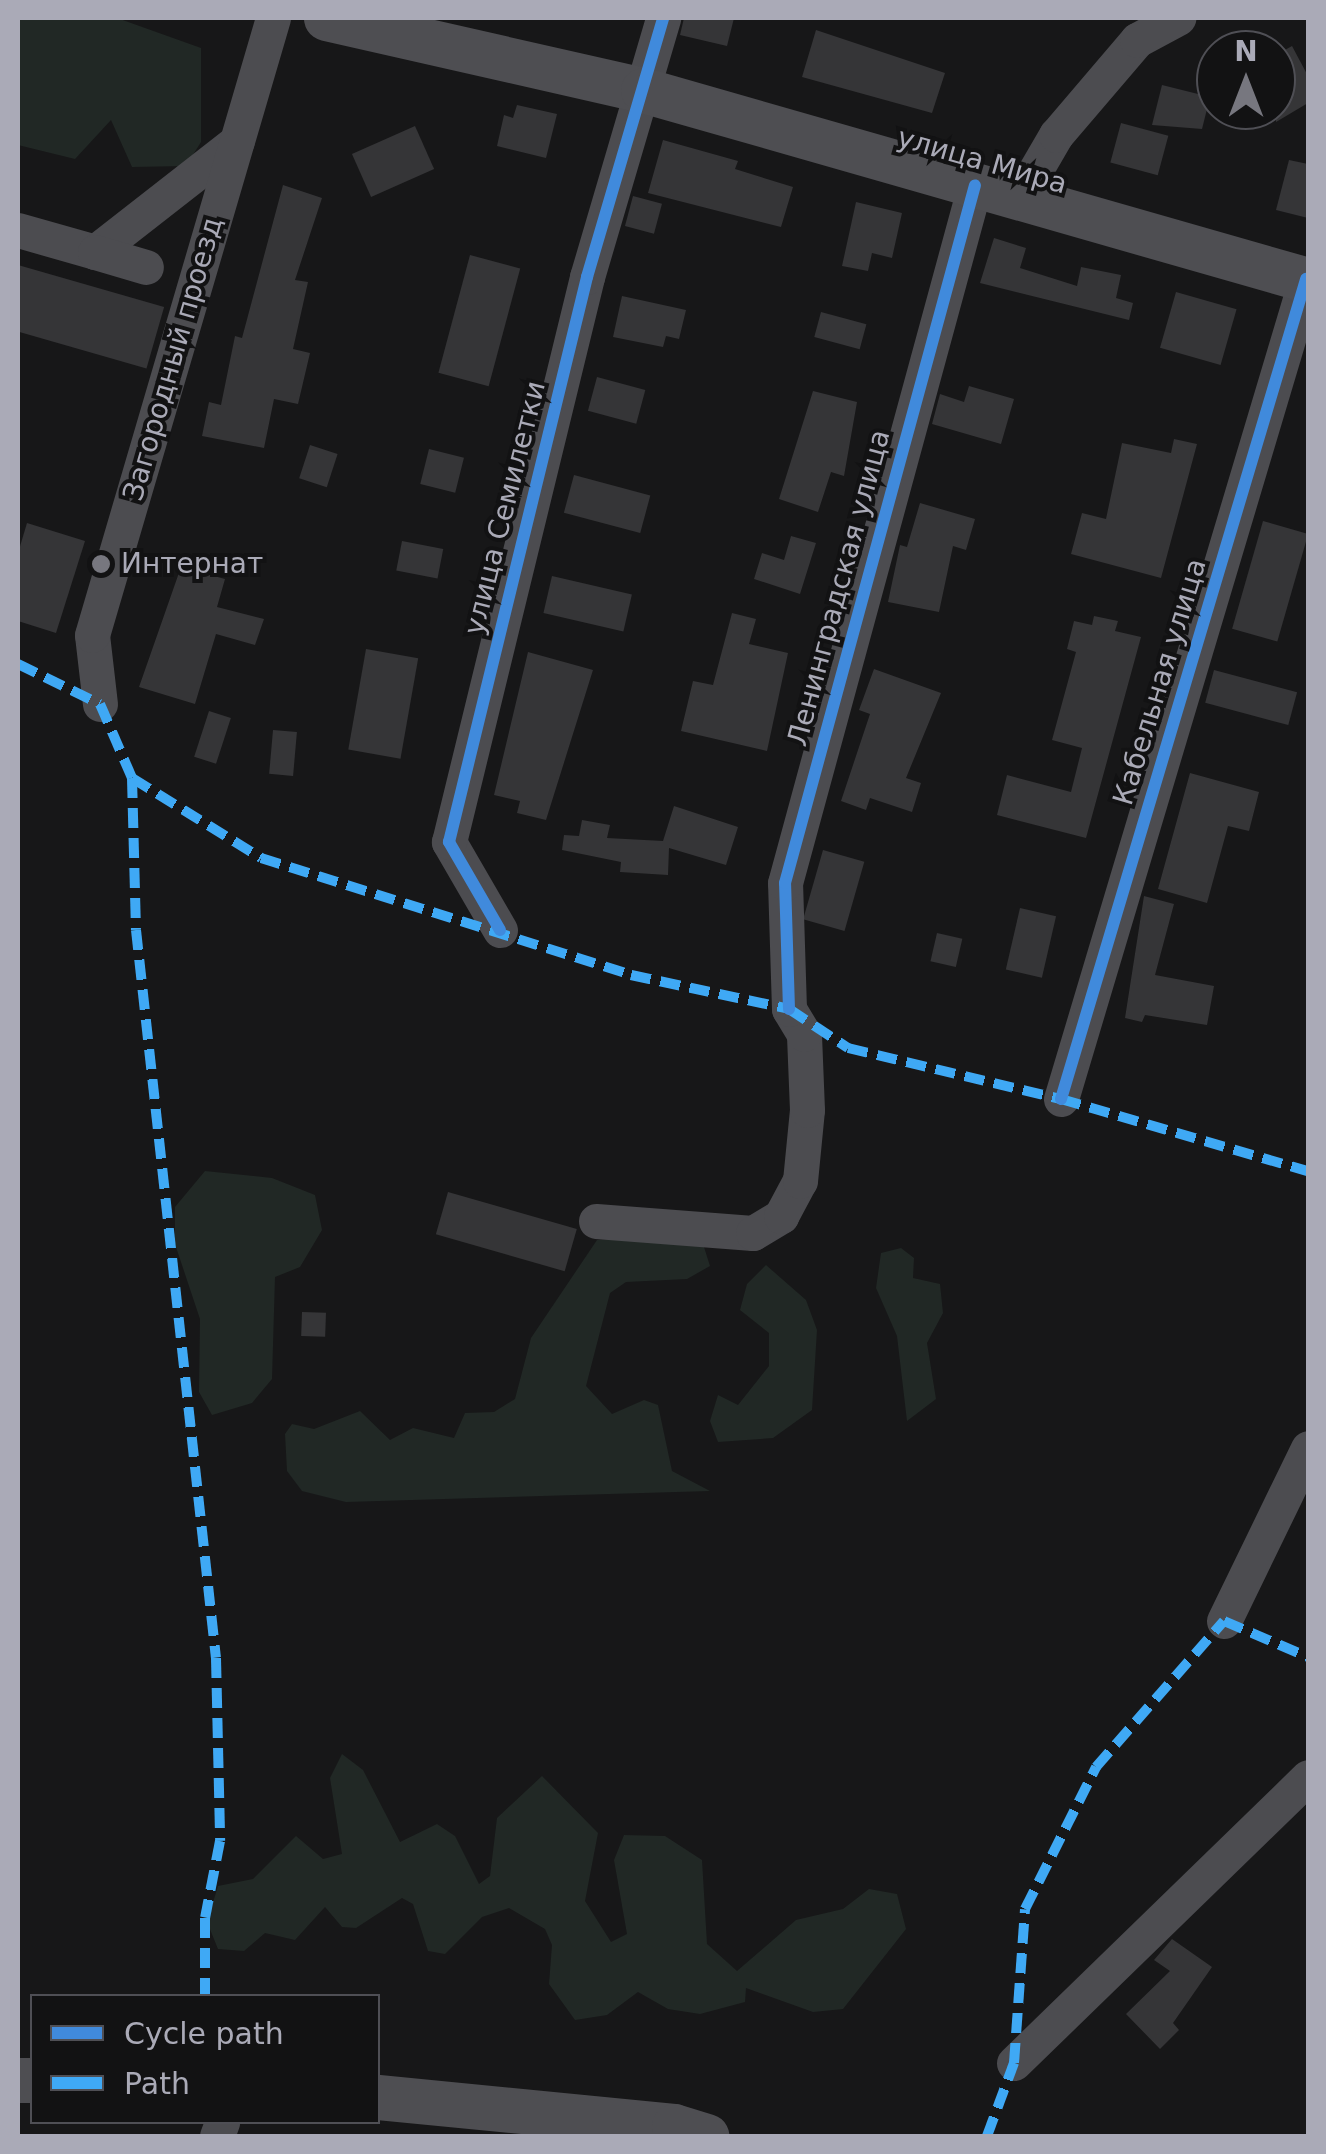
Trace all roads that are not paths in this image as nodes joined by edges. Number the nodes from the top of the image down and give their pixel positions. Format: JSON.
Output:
{"nodes":[{"id":1,"x":274,"y":18,"type":"edge"},
{"id":2,"x":326,"y":18,"type":"edge"},
{"id":3,"x":663,"y":18,"type":"edge"},
{"id":4,"x":1178,"y":18,"type":"edge"},
{"id":5,"x":642,"y":90,"type":"junction"},
{"id":6,"x":237,"y":140,"type":"junction"},
{"id":7,"x":975,"y":185,"type":"junction"},
{"id":8,"x":1020,"y":198,"type":"junction"},
{"id":9,"x":18,"y":230,"type":"edge"},
{"id":10,"x":95,"y":252,"type":"junction"},
{"id":11,"x":146,"y":267,"type":"dead end"},
{"id":12,"x":1307,"y":279,"type":"edge"},
{"id":13,"x":100,"y":704,"type":"dead end"},
{"id":14,"x":500,"y":930,"type":"dead end"},
{"id":15,"x":1061,"y":1099,"type":"dead end"},
{"id":16,"x":596,"y":1221,"type":"dead end"},
{"id":17,"x":1308,"y":1448,"type":"edge"},
{"id":18,"x":1224,"y":1621,"type":"dead end"},
{"id":19,"x":1308,"y":1777,"type":"edge"},
{"id":20,"x":1014,"y":2064,"type":"dead end"},
{"id":21,"x":380,"y":2097,"type":"edge"},
{"id":22,"x":707,"y":2136,"type":"edge"}],
"edges":[{"from":1,"to":6,"type":"street","name":"Загородный проезд"},
{"from":2,"to":5,"type":"main road","name":"улица Мира"},
{"from":3,"to":5,"type":"street","name":"улица Семилетки"},
{"from":4,"to":8,"type":"street"},
{"from":5,"to":7,"type":"main road","name":"улица Мира"},
{"from":5,"to":14,"type":"street","name":"улица Семилетки"},
{"from":6,"to":10,"type":"street"},
{"from":6,"to":13,"type":"street","name":"Загородный проезд"},
{"from":7,"to":8,"type":"main road","name":"улица Мира"},
{"from":7,"to":16,"type":"street","name":"Ленинградская улица"},
{"from":8,"to":12,"type":"main road","name":"улица Мира"},
{"from":9,"to":10,"type":"street"},
{"from":10,"to":11,"type":"street"},
{"from":12,"to":15,"type":"street","name":"Кабельная улица"},
{"from":17,"to":18,"type":"street"},
{"from":19,"to":20,"type":"street"},
{"from":21,"to":22,"type":"main road"}]}
